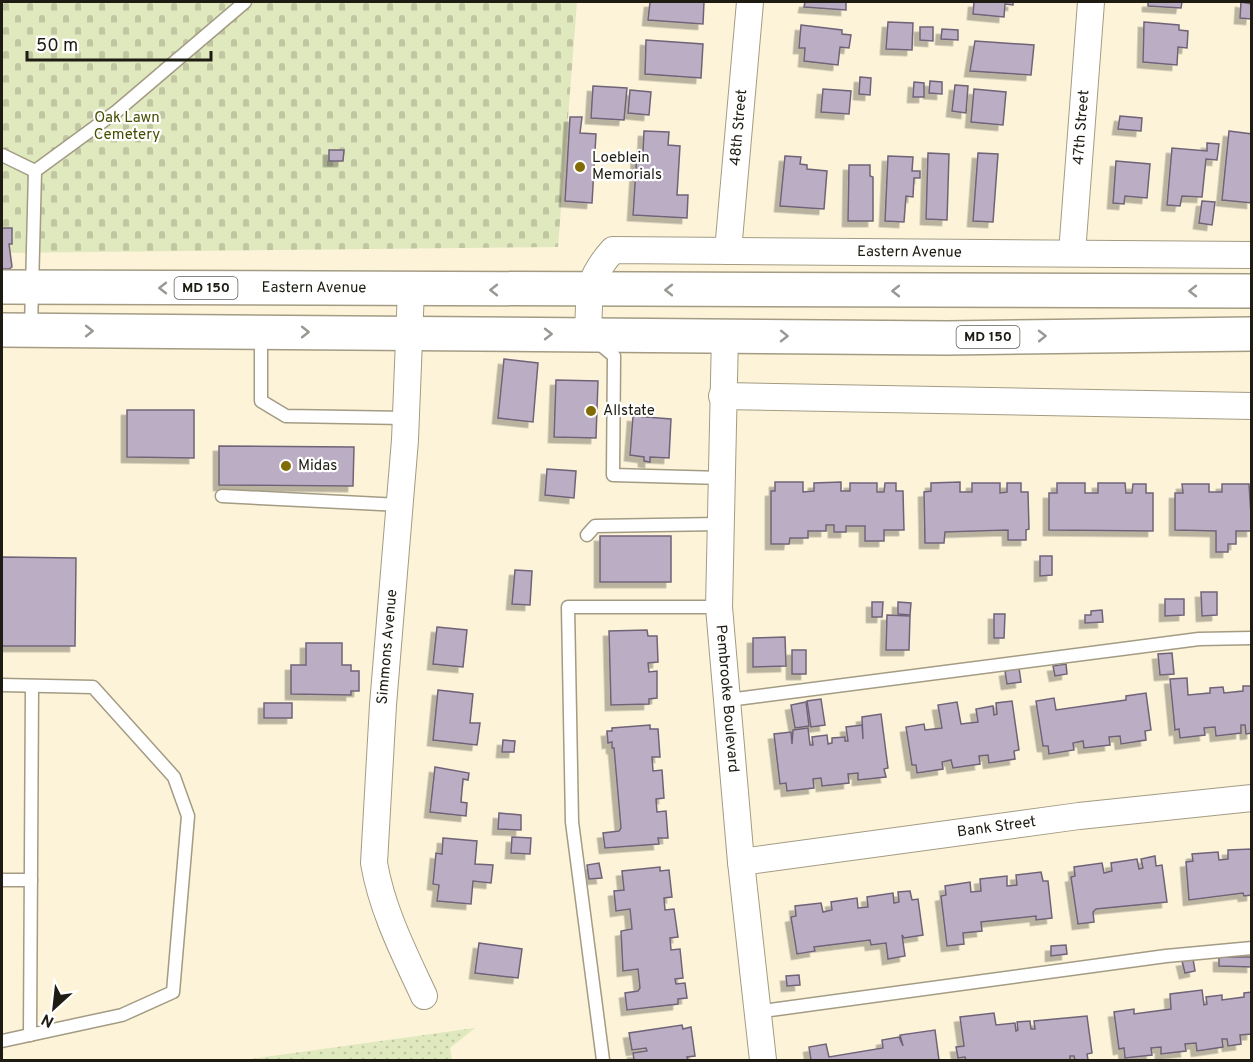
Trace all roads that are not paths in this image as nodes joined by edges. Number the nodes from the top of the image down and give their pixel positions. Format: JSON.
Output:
{"nodes":[{"id":1,"x":245,"y":2,"type":"edge"},
{"id":2,"x":750,"y":2,"type":"edge"},
{"id":3,"x":1091,"y":2,"type":"edge"},
{"id":4,"x":2,"y":155,"type":"edge"},
{"id":5,"x":35,"y":171,"type":"junction"},
{"id":6,"x":728,"y":251,"type":"junction"},
{"id":7,"x":1072,"y":254,"type":"junction"},
{"id":8,"x":1251,"y":255,"type":"edge"},
{"id":9,"x":17,"y":287,"type":"edge"},
{"id":10,"x":411,"y":289,"type":"junction"},
{"id":11,"x":590,"y":290,"type":"junction"},
{"id":12,"x":727,"y":291,"type":"junction"},
{"id":13,"x":1251,"y":291,"type":"edge"},
{"id":14,"x":16,"y":330,"type":"edge"},
{"id":15,"x":261,"y":332,"type":"junction"},
{"id":16,"x":410,"y":333,"type":"junction"},
{"id":17,"x":588,"y":334,"type":"junction"},
{"id":18,"x":1251,"y":334,"type":"edge"},
{"id":19,"x":725,"y":335,"type":"junction"},
{"id":20,"x":722,"y":396,"type":"junction"},
{"id":21,"x":1251,"y":406,"type":"edge"},
{"id":22,"x":406,"y":417,"type":"junction"},
{"id":23,"x":722,"y":478,"type":"junction"},
{"id":24,"x":222,"y":496,"type":"dead end"},
{"id":25,"x":400,"y":505,"type":"junction"},
{"id":26,"x":719,"y":524,"type":"junction"},
{"id":27,"x":587,"y":535,"type":"dead end"},
{"id":28,"x":719,"y":607,"type":"junction"},
{"id":29,"x":1251,"y":638,"type":"edge"},
{"id":30,"x":2,"y":685,"type":"edge"},
{"id":31,"x":32,"y":686,"type":"junction"},
{"id":32,"x":728,"y":700,"type":"junction"},
{"id":33,"x":1251,"y":798,"type":"edge"},
{"id":34,"x":741,"y":862,"type":"junction"},
{"id":35,"x":2,"y":880,"type":"edge"},
{"id":36,"x":31,"y":880,"type":"junction"},
{"id":37,"x":1251,"y":948,"type":"edge"},
{"id":38,"x":423,"y":996,"type":"dead end"},
{"id":39,"x":756,"y":1012,"type":"junction"},
{"id":40,"x":30,"y":1035,"type":"junction"},
{"id":41,"x":2,"y":1041,"type":"edge"},
{"id":42,"x":603,"y":1060,"type":"edge"},
{"id":43,"x":763,"y":1060,"type":"edge"}],
"edges":[{"from":1,"to":5,"type":"lane"},
{"from":2,"to":6,"type":"street","name":"48th Street"},
{"from":3,"to":7,"type":"street","name":"47th Street"},
{"from":4,"to":5,"type":"lane"},
{"from":5,"to":9,"type":"lane"},
{"from":6,"to":7,"type":"street","name":"Eastern Avenue"},
{"from":6,"to":11,"type":"street","name":"Eastern Avenue"},
{"from":7,"to":8,"type":"street","name":"Eastern Avenue"},
{"from":10,"to":9,"type":"main road","name":"Eastern Avenue","number":"MD 150","one_way":true},
{"from":9,"to":14,"type":"lane"},
{"from":11,"to":10,"type":"main road","name":"Eastern Avenue","number":"MD 150","one_way":true},
{"from":10,"to":16,"type":"street","name":"Simmons Avenue"},
{"from":12,"to":11,"type":"main road","name":"Eastern Avenue","number":"MD 150","one_way":true},
{"from":11,"to":17,"type":"street","name":"Eastern Avenue"},
{"from":13,"to":12,"type":"main road","name":"Eastern Avenue","number":"MD 150","one_way":true},
{"from":12,"to":19,"type":"main road"},
{"from":14,"to":15,"type":"main road","number":"MD 150","one_way":true},
{"from":15,"to":16,"type":"main road","number":"MD 150","one_way":true},
{"from":15,"to":22,"type":"lane"},
{"from":16,"to":17,"type":"main road","number":"MD 150","one_way":true},
{"from":16,"to":22,"type":"street","name":"Simmons Avenue"},
{"from":17,"to":19,"type":"main road","number":"MD 150"},
{"from":17,"to":23,"type":"lane"},
{"from":19,"to":18,"type":"main road","number":"MD 150","one_way":true},
{"from":19,"to":20,"type":"street","name":"Pembrooke Boulevard"},
{"from":20,"to":21,"type":"street"},
{"from":20,"to":23,"type":"street","name":"Pembrooke Boulevard"},
{"from":22,"to":25,"type":"street","name":"Simmons Avenue"},
{"from":23,"to":26,"type":"street","name":"Pembrooke Boulevard"},
{"from":24,"to":25,"type":"lane"},
{"from":25,"to":38,"type":"street","name":"Simmons Avenue"},
{"from":26,"to":27,"type":"lane"},
{"from":26,"to":28,"type":"street","name":"Pembrooke Boulevard"},
{"from":28,"to":32,"type":"street","name":"Pembrooke Boulevard"},
{"from":28,"to":42,"type":"lane"},
{"from":29,"to":32,"type":"lane"},
{"from":30,"to":31,"type":"lane"},
{"from":31,"to":36,"type":"lane"},
{"from":31,"to":40,"type":"lane"},
{"from":32,"to":34,"type":"street","name":"Pembrooke Boulevard"},
{"from":33,"to":34,"type":"street","name":"Bank Street"},
{"from":34,"to":39,"type":"street","name":"Pembrooke Boulevard"},
{"from":35,"to":36,"type":"lane"},
{"from":36,"to":40,"type":"lane"},
{"from":37,"to":39,"type":"lane"},
{"from":39,"to":43,"type":"street","name":"Pembrooke Boulevard"},
{"from":40,"to":41,"type":"lane"}]}
